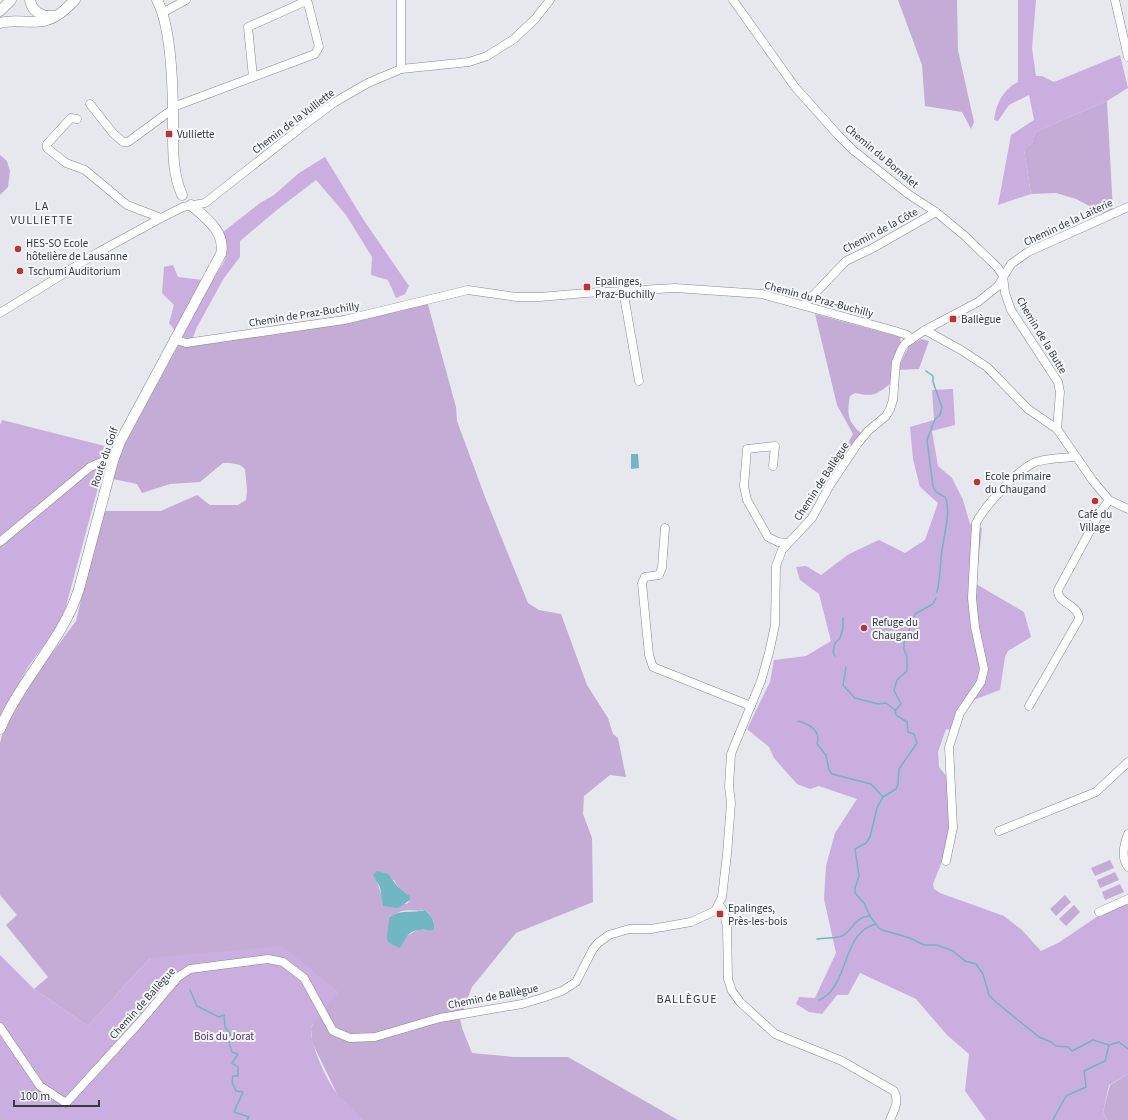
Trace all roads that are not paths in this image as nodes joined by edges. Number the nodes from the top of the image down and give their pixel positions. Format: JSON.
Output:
{"nodes":[{"id":1,"x":11,"y":0,"type":"edge"},
{"id":2,"x":30,"y":0,"type":"edge"},
{"id":3,"x":75,"y":0,"type":"edge"},
{"id":4,"x":157,"y":0,"type":"edge"},
{"id":5,"x":186,"y":0,"type":"edge"},
{"id":6,"x":401,"y":0,"type":"edge"},
{"id":7,"x":550,"y":0,"type":"edge"},
{"id":8,"x":733,"y":0,"type":"edge"},
{"id":9,"x":1115,"y":0,"type":"edge"},
{"id":10,"x":0,"y":11,"type":"edge"},
{"id":11,"x":162,"y":13,"type":"junction"},
{"id":12,"x":57,"y":15,"type":"junction"},
{"id":13,"x":0,"y":23,"type":"edge"},
{"id":14,"x":1128,"y":57,"type":"edge"},
{"id":15,"x":401,"y":69,"type":"junction"},
{"id":16,"x":253,"y":78,"type":"junction"},
{"id":17,"x":90,"y":104,"type":"dead end"},
{"id":18,"x":173,"y":108,"type":"junction"},
{"id":19,"x":77,"y":119,"type":"dead end"},
{"id":20,"x":182,"y":195,"type":"joint"},
{"id":21,"x":205,"y":203,"type":"junction"},
{"id":22,"x":191,"y":205,"type":"junction"},
{"id":23,"x":1128,"y":207,"type":"edge"},
{"id":24,"x":936,"y":212,"type":"junction"},
{"id":25,"x":202,"y":214,"type":"junction"},
{"id":26,"x":161,"y":218,"type":"junction"},
{"id":27,"x":1003,"y":276,"type":"junction"},
{"id":28,"x":623,"y":290,"type":"junction"},
{"id":29,"x":506,"y":296,"type":"joint"},
{"id":30,"x":804,"y":305,"type":"junction"},
{"id":31,"x":0,"y":313,"type":"edge"},
{"id":32,"x":925,"y":330,"type":"junction"},
{"id":33,"x":174,"y":339,"type":"junction"},
{"id":34,"x":912,"y":339,"type":"junction"},
{"id":35,"x":639,"y":381,"type":"dead end"},
{"id":36,"x":1057,"y":429,"type":"junction"},
{"id":37,"x":1076,"y":457,"type":"junction"},
{"id":38,"x":113,"y":461,"type":"junction"},
{"id":39,"x":773,"y":466,"type":"dead end"},
{"id":40,"x":1110,"y":500,"type":"junction"},
{"id":41,"x":1128,"y":509,"type":"edge"},
{"id":42,"x":665,"y":528,"type":"dead end"},
{"id":43,"x":0,"y":542,"type":"edge"},
{"id":44,"x":787,"y":543,"type":"junction"},
{"id":45,"x":751,"y":706,"type":"junction"},
{"id":46,"x":1029,"y":706,"type":"dead end"},
{"id":47,"x":0,"y":729,"type":"edge"},
{"id":48,"x":1128,"y":762,"type":"edge"},
{"id":49,"x":999,"y":831,"type":"dead end"},
{"id":50,"x":1128,"y":834,"type":"edge"},
{"id":51,"x":946,"y":861,"type":"dead end"},
{"id":52,"x":1128,"y":867,"type":"edge"},
{"id":53,"x":1128,"y":899,"type":"edge"},
{"id":54,"x":719,"y":905,"type":"junction"},
{"id":55,"x":1099,"y":912,"type":"dead end"},
{"id":56,"x":0,"y":1028,"type":"edge"},
{"id":57,"x":890,"y":1120,"type":"edge"}],
"edges":[{"from":1,"to":10,"type":"main road"},
{"from":2,"to":12,"type":"main road"},
{"from":3,"to":12,"type":"main road"},
{"from":4,"to":11,"type":"main road"},
{"from":5,"to":11,"type":"street"},
{"from":6,"to":15,"type":"street"},
{"from":7,"to":15,"type":"street","name":"Chemin de la Vulliette"},
{"from":8,"to":24,"type":"street","name":"Chemin du Bornalet"},
{"from":9,"to":14,"type":"street"},
{"from":11,"to":18,"type":"main road"},
{"from":12,"to":13,"type":"main road"},
{"from":15,"to":21,"type":"street","name":"Chemin de la Vulliette"},
{"from":16,"to":16,"type":"street"},
{"from":16,"to":18,"type":"street"},
{"from":17,"to":18,"type":"street"},
{"from":18,"to":20,"type":"main road"},
{"from":19,"to":26,"type":"street"},
{"from":20,"to":22,"type":"street"},
{"from":21,"to":22,"type":"street","name":"Chemin de la Vulliette"},
{"from":21,"to":25,"type":"street"},
{"from":22,"to":25,"type":"main road","name":"Route du Golf"},
{"from":22,"to":26,"type":"street","name":"Chemin de la Vulliette"},
{"from":23,"to":27,"type":"street","name":"Chemin de la Laiterie"},
{"from":24,"to":27,"type":"street","name":"Chemin du Bornalet"},
{"from":24,"to":30,"type":"street","name":"Chemin de la Côte"},
{"from":25,"to":33,"type":"main road","name":"Route du Golf"},
{"from":26,"to":31,"type":"street","name":"Chemin de la Vulliette"},
{"from":27,"to":32,"type":"street","name":"Chemin de la Laiterie"},
{"from":27,"to":36,"type":"street","name":"Chemin de la Butte"},
{"from":28,"to":29,"type":"street","name":"Chemin du Praz-Buchilly"},
{"from":28,"to":30,"type":"street","name":"Chemin du Praz-Buchilly"},
{"from":28,"to":35,"type":"street"},
{"from":29,"to":33,"type":"street","name":"Chemin de Praz-Buchilly"},
{"from":30,"to":34,"type":"street","name":"Chemin du Praz-Buchilly"},
{"from":32,"to":34,"type":"street","name":"Chemin de Ballègue"},
{"from":32,"to":36,"type":"street"},
{"from":33,"to":38,"type":"main road","name":"Route du Golf"},
{"from":34,"to":44,"type":"street","name":"Chemin de Ballègue"},
{"from":36,"to":37,"type":"street"},
{"from":37,"to":40,"type":"street"},
{"from":37,"to":51,"type":"street"},
{"from":38,"to":43,"type":"street"},
{"from":38,"to":47,"type":"main road","name":"Route du Golf"},
{"from":39,"to":44,"type":"street"},
{"from":40,"to":41,"type":"street"},
{"from":40,"to":46,"type":"street"},
{"from":42,"to":45,"type":"street"},
{"from":44,"to":45,"type":"street","name":"Chemin de Ballègue"},
{"from":45,"to":54,"type":"street","name":"Chemin de Ballègue"},
{"from":48,"to":49,"type":"street"},
{"from":50,"to":52,"type":"street"},
{"from":53,"to":55,"type":"street"},
{"from":54,"to":56,"type":"street","name":"Chemin de Ballègue"},
{"from":54,"to":57,"type":"street"}]}
